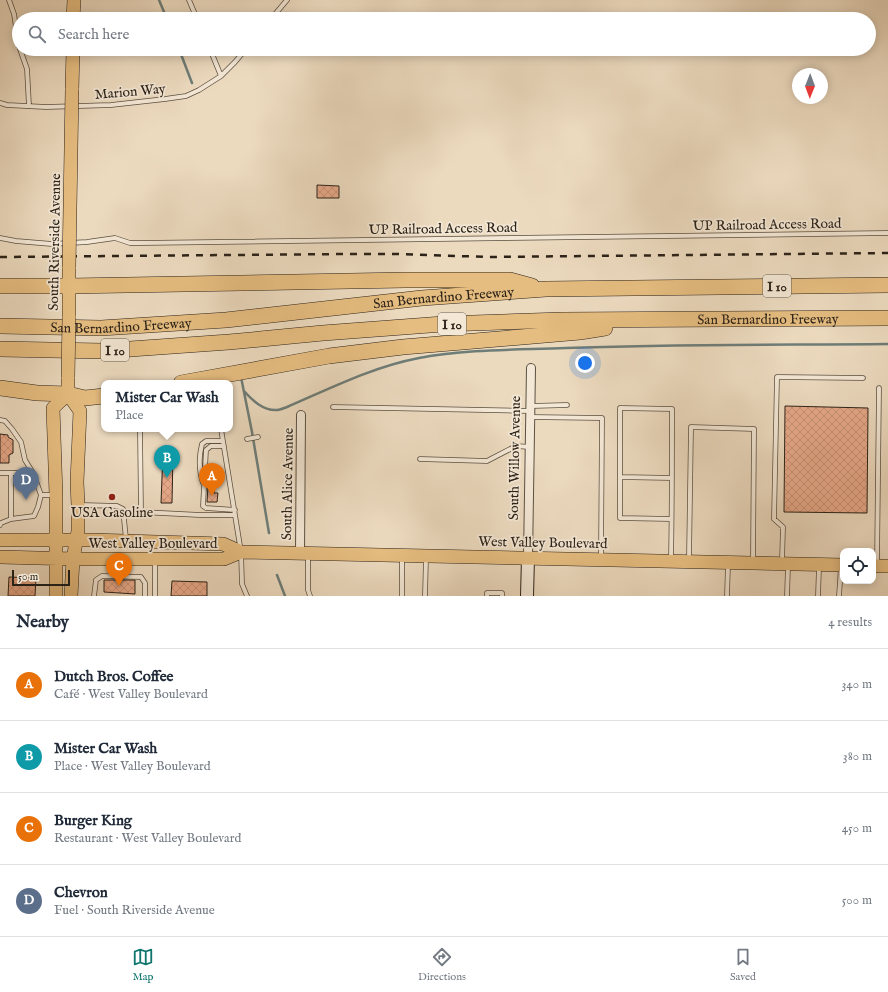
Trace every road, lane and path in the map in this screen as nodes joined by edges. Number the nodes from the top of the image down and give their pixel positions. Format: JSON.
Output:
{"nodes":[{"id":1,"x":9,"y":0,"type":"edge"},
{"id":2,"x":74,"y":0,"type":"edge"},
{"id":3,"x":189,"y":0,"type":"edge"},
{"id":4,"x":287,"y":0,"type":"edge"},
{"id":5,"x":13,"y":12,"type":"edge"},
{"id":6,"x":73,"y":12,"type":"edge"},
{"id":7,"x":194,"y":12,"type":"edge"},
{"id":8,"x":277,"y":12,"type":"edge"},
{"id":9,"x":22,"y":56,"type":"edge"},
{"id":10,"x":73,"y":56,"type":"edge"},
{"id":11,"x":213,"y":56,"type":"edge"},
{"id":12,"x":240,"y":56,"type":"edge"},
{"id":13,"x":221,"y":76,"type":"junction"},
{"id":14,"x":0,"y":103,"type":"edge"},
{"id":15,"x":29,"y":106,"type":"junction"},
{"id":16,"x":888,"y":233,"type":"edge"},
{"id":17,"x":0,"y":238,"type":"edge"},
{"id":18,"x":888,"y":285,"type":"edge"},
{"id":19,"x":0,"y":286,"type":"edge"},
{"id":20,"x":546,"y":289,"type":"junction"},
{"id":21,"x":69,"y":292,"type":"junction"},
{"id":22,"x":888,"y":318,"type":"edge"},
{"id":23,"x":662,"y":320,"type":"junction"},
{"id":24,"x":0,"y":326,"type":"edge"},
{"id":25,"x":0,"y":349,"type":"edge"},
{"id":26,"x":531,"y":368,"type":"dead end"},
{"id":27,"x":863,"y":378,"type":"dead end"},
{"id":28,"x":197,"y":380,"type":"edge"},
{"id":29,"x":0,"y":388,"type":"edge"},
{"id":30,"x":879,"y":388,"type":"dead end"},
{"id":31,"x":68,"y":394,"type":"junction"},
{"id":32,"x":101,"y":396,"type":"edge"},
{"id":33,"x":567,"y":405,"type":"dead end"},
{"id":34,"x":333,"y":407,"type":"dead end"},
{"id":35,"x":530,"y":411,"type":"junction"},
{"id":36,"x":301,"y":415,"type":"dead end"},
{"id":37,"x":0,"y":420,"type":"edge"},
{"id":38,"x":140,"y":432,"type":"edge"},
{"id":39,"x":222,"y":432,"type":"edge"},
{"id":40,"x":258,"y":437,"type":"dead end"},
{"id":41,"x":247,"y":439,"type":"dead end"},
{"id":42,"x":224,"y":444,"type":"junction"},
{"id":43,"x":530,"y":447,"type":"junction"},
{"id":44,"x":420,"y":459,"type":"dead end"},
{"id":45,"x":0,"y":473,"type":"edge"},
{"id":46,"x":11,"y":473,"type":"junction"},
{"id":47,"x":33,"y":473,"type":"junction"},
{"id":48,"x":620,"y":477,"type":"junction"},
{"id":49,"x":672,"y":478,"type":"junction"},
{"id":50,"x":204,"y":484,"type":"junction"},
{"id":51,"x":41,"y":495,"type":"junction"},
{"id":52,"x":56,"y":495,"type":"junction"},
{"id":53,"x":78,"y":505,"type":"junction"},
{"id":54,"x":234,"y":510,"type":"junction"},
{"id":55,"x":235,"y":515,"type":"junction"},
{"id":56,"x":11,"y":519,"type":"junction"},
{"id":57,"x":672,"y":519,"type":"junction"},
{"id":58,"x":0,"y":525,"type":"edge"},
{"id":59,"x":0,"y":540,"type":"edge"},
{"id":60,"x":65,"y":540,"type":"junction"},
{"id":61,"x":127,"y":541,"type":"junction"},
{"id":62,"x":241,"y":552,"type":"junction"},
{"id":63,"x":304,"y":553,"type":"junction"},
{"id":64,"x":402,"y":555,"type":"junction"},
{"id":65,"x":426,"y":556,"type":"junction"},
{"id":66,"x":0,"y":557,"type":"edge"},
{"id":67,"x":65,"y":558,"type":"junction"},
{"id":68,"x":528,"y":558,"type":"junction"},
{"id":69,"x":155,"y":559,"type":"junction"},
{"id":70,"x":601,"y":559,"type":"junction"},
{"id":71,"x":671,"y":561,"type":"junction"},
{"id":72,"x":689,"y":561,"type":"junction"},
{"id":73,"x":728,"y":562,"type":"junction"},
{"id":74,"x":752,"y":563,"type":"junction"},
{"id":75,"x":785,"y":564,"type":"junction"},
{"id":76,"x":820,"y":565,"type":"junction"},
{"id":77,"x":840,"y":565,"type":"edge"},
{"id":78,"x":879,"y":566,"type":"edge"},
{"id":79,"x":840,"y":584,"type":"edge"},
{"id":80,"x":246,"y":595,"type":"edge"},
{"id":81,"x":56,"y":596,"type":"edge"},
{"id":82,"x":71,"y":596,"type":"edge"},
{"id":83,"x":94,"y":596,"type":"edge"},
{"id":84,"x":145,"y":596,"type":"edge"},
{"id":85,"x":155,"y":596,"type":"edge"},
{"id":86,"x":310,"y":596,"type":"edge"},
{"id":87,"x":402,"y":596,"type":"edge"},
{"id":88,"x":425,"y":596,"type":"edge"},
{"id":89,"x":487,"y":596,"type":"edge"},
{"id":90,"x":502,"y":596,"type":"edge"},
{"id":91,"x":527,"y":596,"type":"edge"},
{"id":92,"x":727,"y":596,"type":"edge"},
{"id":93,"x":787,"y":596,"type":"edge"},
{"id":94,"x":818,"y":596,"type":"edge"},
{"id":95,"x":839,"y":596,"type":"edge"}],
"edges":[{"from":1,"to":5,"type":"lane"},
{"from":2,"to":6,"type":"main road"},
{"from":3,"to":7,"type":"lane"},
{"from":4,"to":8,"type":"lane"},
{"from":9,"to":15,"type":"lane"},
{"from":10,"to":21,"type":"main road","name":"South Riverside Avenue","bridge":true},
{"from":11,"to":13,"type":"lane"},
{"from":12,"to":13,"type":"lane","name":"Marion Way"},
{"from":13,"to":15,"type":"lane","name":"Marion Way"},
{"from":14,"to":15,"type":"lane","name":"Marion Way"},
{"from":16,"to":17,"type":"lane","name":"UP Railroad Access Road"},
{"from":18,"to":20,"type":"highway","name":"San Bernardino Freeway","number":"I 10"},
{"from":19,"to":21,"type":"highway"},
{"from":20,"to":21,"type":"highway"},
{"from":20,"to":24,"type":"highway","name":"San Bernardino Freeway","number":"I 10"},
{"from":21,"to":31,"type":"main road","name":"South Riverside Avenue","bridge":true},
{"from":22,"to":23,"type":"highway","name":"San Bernardino Freeway","number":"I 10"},
{"from":23,"to":25,"type":"highway","name":"San Bernardino Freeway","number":"I 10"},
{"from":23,"to":28,"type":"highway"},
{"from":26,"to":35,"type":"street","name":"South Willow Avenue"},
{"from":27,"to":75,"type":"lane"},
{"from":29,"to":31,"type":"highway"},
{"from":30,"to":78,"type":"lane"},
{"from":31,"to":32,"type":"highway"},
{"from":31,"to":52,"type":"main road"},
{"from":31,"to":53,"type":"main road"},
{"from":33,"to":35,"type":"lane"},
{"from":34,"to":35,"type":"lane"},
{"from":35,"to":43,"type":"street","name":"South Willow Avenue"},
{"from":35,"to":70,"type":"lane"},
{"from":36,"to":63,"type":"street","name":"South Alice Avenue"},
{"from":37,"to":47,"type":"lane"},
{"from":38,"to":55,"type":"lane"},
{"from":39,"to":42,"type":"lane"},
{"from":40,"to":41,"type":"lane"},
{"from":42,"to":50,"type":"lane"},
{"from":42,"to":50,"type":"lane"},
{"from":42,"to":54,"type":"lane"},
{"from":43,"to":44,"type":"lane"},
{"from":43,"to":68,"type":"street","name":"South Willow Avenue"},
{"from":45,"to":46,"type":"lane"},
{"from":46,"to":47,"type":"lane"},
{"from":46,"to":56,"type":"lane"},
{"from":47,"to":51,"type":"lane"},
{"from":48,"to":49,"type":"lane"},
{"from":48,"to":49,"type":"lane"},
{"from":48,"to":57,"type":"lane"},
{"from":49,"to":57,"type":"lane"},
{"from":50,"to":54,"type":"lane"},
{"from":51,"to":52,"type":"lane"},
{"from":51,"to":56,"type":"lane"},
{"from":52,"to":60,"type":"main road"},
{"from":53,"to":60,"type":"main road"},
{"from":53,"to":61,"type":"lane"},
{"from":54,"to":55,"type":"lane"},
{"from":55,"to":62,"type":"lane"},
{"from":56,"to":58,"type":"lane"},
{"from":57,"to":71,"type":"lane"},
{"from":59,"to":60,"type":"main road","name":"West Valley Boulevard"},
{"from":60,"to":61,"type":"main road","name":"West Valley Boulevard"},
{"from":60,"to":67,"type":"main road"},
{"from":60,"to":67,"type":"main road"},
{"from":61,"to":62,"type":"main road","name":"West Valley Boulevard"},
{"from":62,"to":63,"type":"main road","name":"West Valley Boulevard"},
{"from":62,"to":69,"type":"main road","name":"West Valley Boulevard"},
{"from":62,"to":80,"type":"lane"},
{"from":63,"to":64,"type":"main road","name":"West Valley Boulevard"},
{"from":63,"to":86,"type":"lane"},
{"from":64,"to":65,"type":"main road","name":"West Valley Boulevard"},
{"from":64,"to":87,"type":"lane"},
{"from":65,"to":68,"type":"main road","name":"West Valley Boulevard"},
{"from":65,"to":88,"type":"lane"},
{"from":66,"to":67,"type":"main road","name":"West Valley Boulevard"},
{"from":67,"to":69,"type":"main road","name":"West Valley Boulevard"},
{"from":67,"to":81,"type":"main road"},
{"from":67,"to":82,"type":"main road"},
{"from":68,"to":70,"type":"main road","name":"West Valley Boulevard"},
{"from":68,"to":91,"type":"street","name":"South Willow Avenue"},
{"from":69,"to":85,"type":"lane"},
{"from":70,"to":71,"type":"main road","name":"West Valley Boulevard"},
{"from":71,"to":72,"type":"main road","name":"West Valley Boulevard"},
{"from":72,"to":73,"type":"main road","name":"West Valley Boulevard"},
{"from":72,"to":74,"type":"lane"},
{"from":73,"to":74,"type":"main road","name":"West Valley Boulevard"},
{"from":73,"to":92,"type":"lane"},
{"from":74,"to":75,"type":"main road","name":"West Valley Boulevard"},
{"from":75,"to":76,"type":"main road","name":"West Valley Boulevard"},
{"from":75,"to":93,"type":"lane"},
{"from":76,"to":77,"type":"main road","name":"West Valley Boulevard"},
{"from":76,"to":94,"type":"lane"},
{"from":79,"to":95,"type":"lane"},
{"from":83,"to":84,"type":"lane"},
{"from":89,"to":90,"type":"lane"}]}
